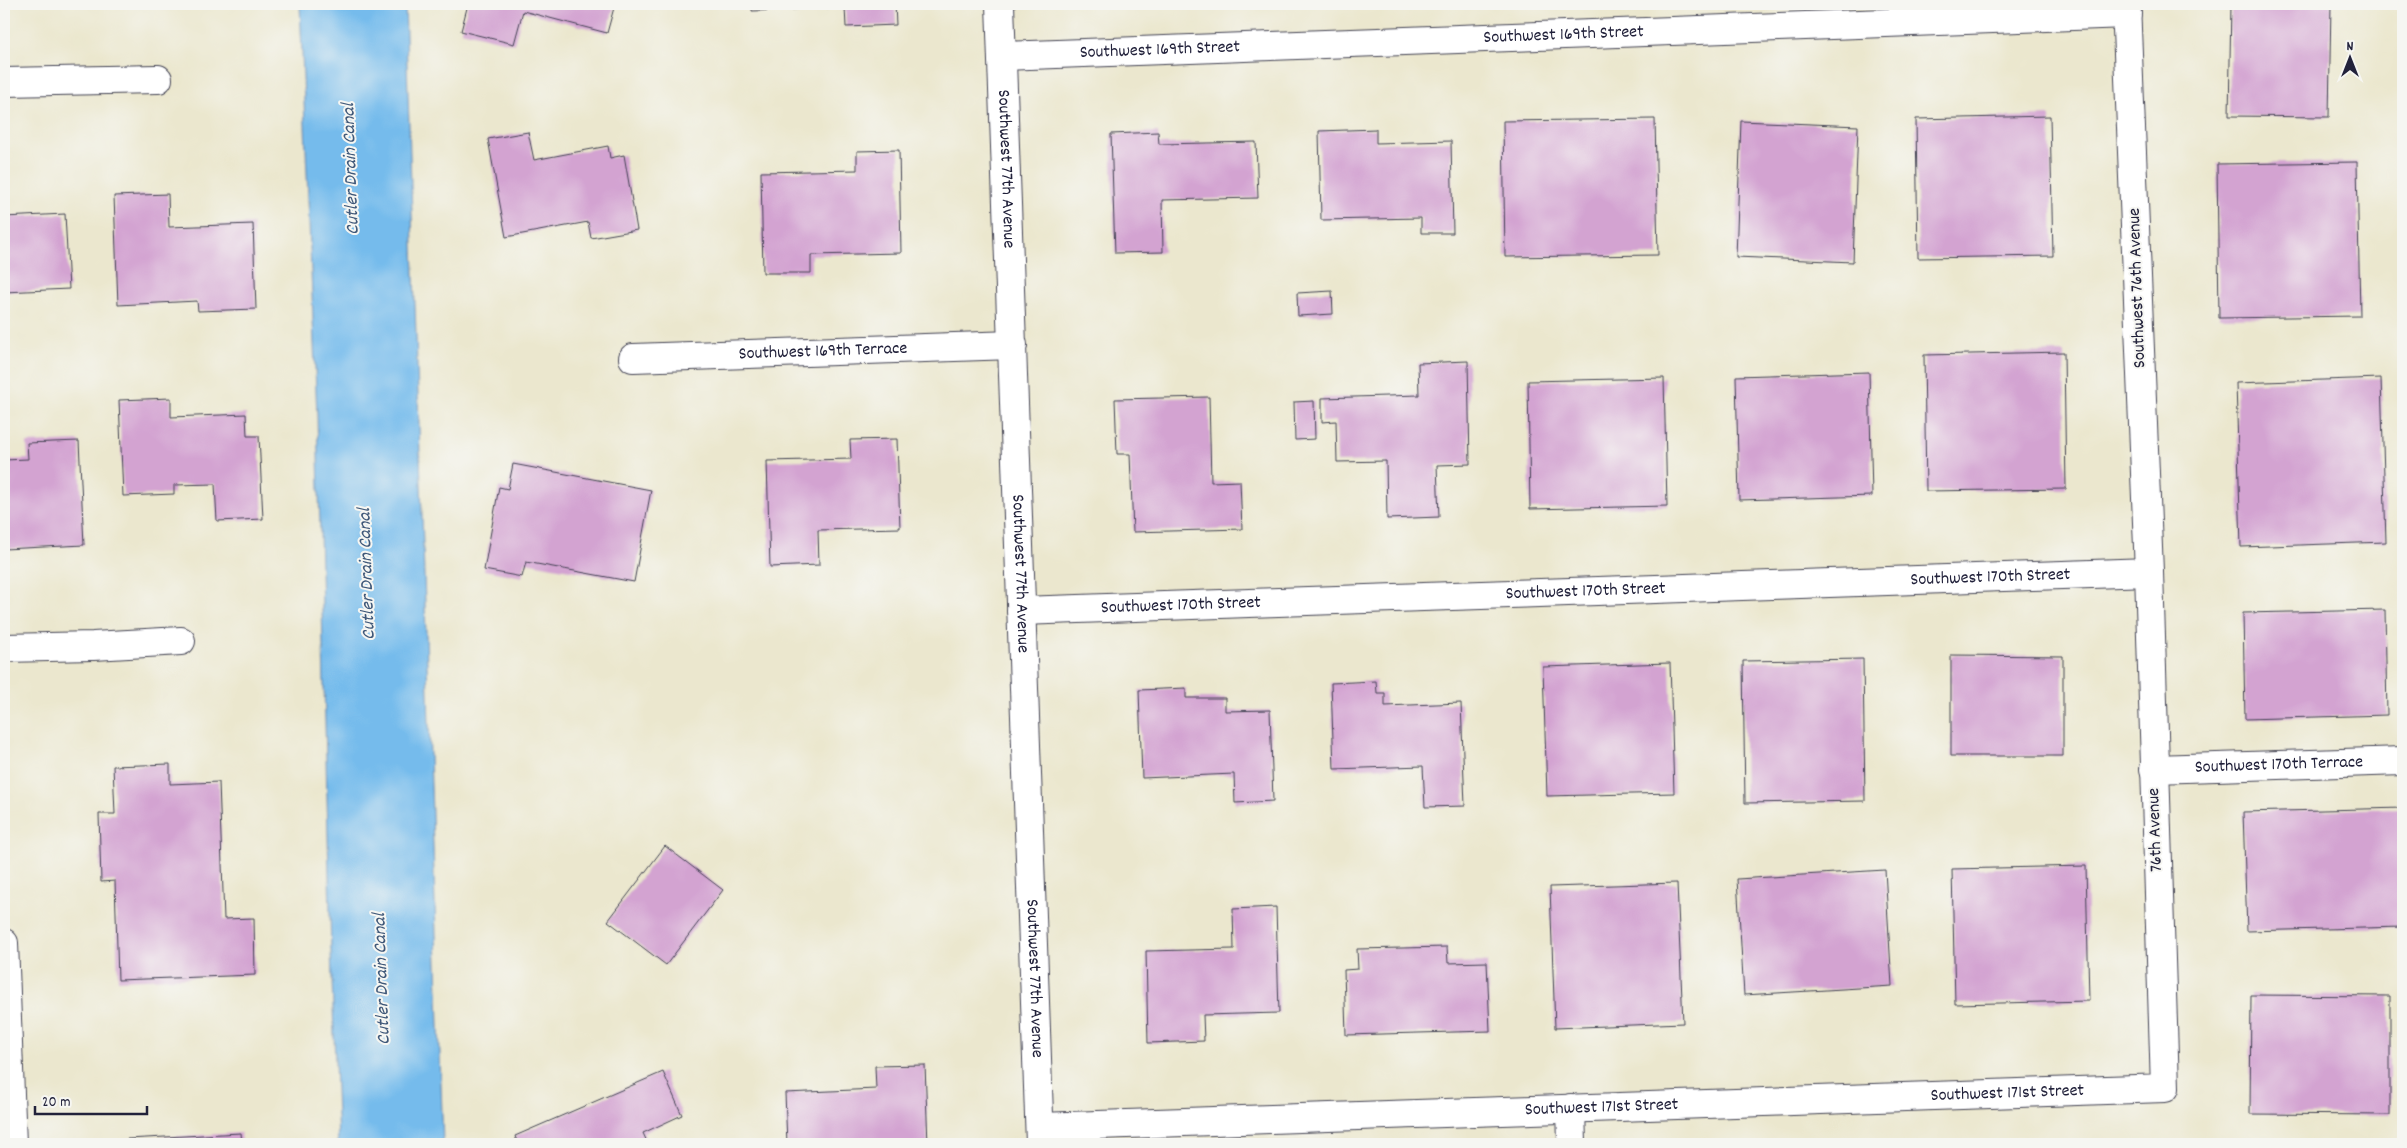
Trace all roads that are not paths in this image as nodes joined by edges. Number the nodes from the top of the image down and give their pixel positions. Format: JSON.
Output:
{"nodes":[{"id":1,"x":1000,"y":4,"type":"edge"},
{"id":2,"x":2126,"y":9,"type":"edge"},
{"id":3,"x":1002,"y":56,"type":"junction"},
{"id":4,"x":158,"y":79,"type":"dead end"},
{"id":5,"x":4,"y":82,"type":"edge"},
{"id":6,"x":1013,"y":344,"type":"junction"},
{"id":7,"x":633,"y":358,"type":"dead end"},
{"id":8,"x":2149,"y":572,"type":"junction"},
{"id":9,"x":1021,"y":611,"type":"junction"},
{"id":10,"x":180,"y":641,"type":"dead end"},
{"id":11,"x":4,"y":648,"type":"edge"},
{"id":12,"x":2403,"y":761,"type":"edge"},
{"id":13,"x":2154,"y":769,"type":"junction"},
{"id":14,"x":4,"y":943,"type":"edge"},
{"id":15,"x":2165,"y":1088,"type":"joint"},
{"id":16,"x":1571,"y":1108,"type":"junction"},
{"id":17,"x":1040,"y":1136,"type":"edge"},
{"id":18,"x":12,"y":1144,"type":"edge"},
{"id":19,"x":1572,"y":1144,"type":"edge"}],
"edges":[{"from":1,"to":3,"type":"street","name":"Southwest 77th Avenue"},
{"from":2,"to":3,"type":"street","name":"Southwest 169th Street"},
{"from":2,"to":8,"type":"street","name":"Southwest 76th Avenue"},
{"from":3,"to":6,"type":"street","name":"Southwest 77th Avenue"},
{"from":4,"to":5,"type":"street"},
{"from":6,"to":7,"type":"street","name":"Southwest 169th Terrace"},
{"from":6,"to":9,"type":"street","name":"Southwest 77th Avenue"},
{"from":8,"to":9,"type":"street","name":"Southwest 170th Street"},
{"from":8,"to":13,"type":"street","name":"76th Avenue"},
{"from":9,"to":17,"type":"street","name":"Southwest 77th Avenue"},
{"from":10,"to":11,"type":"street"},
{"from":12,"to":13,"type":"street","name":"Southwest 170th Terrace"},
{"from":13,"to":15,"type":"street","name":"76th Avenue"},
{"from":14,"to":18,"type":"street"},
{"from":15,"to":16,"type":"street","name":"Southwest 171st Street"},
{"from":16,"to":17,"type":"street","name":"Southwest 171st Street"},
{"from":16,"to":19,"type":"street"}]}
